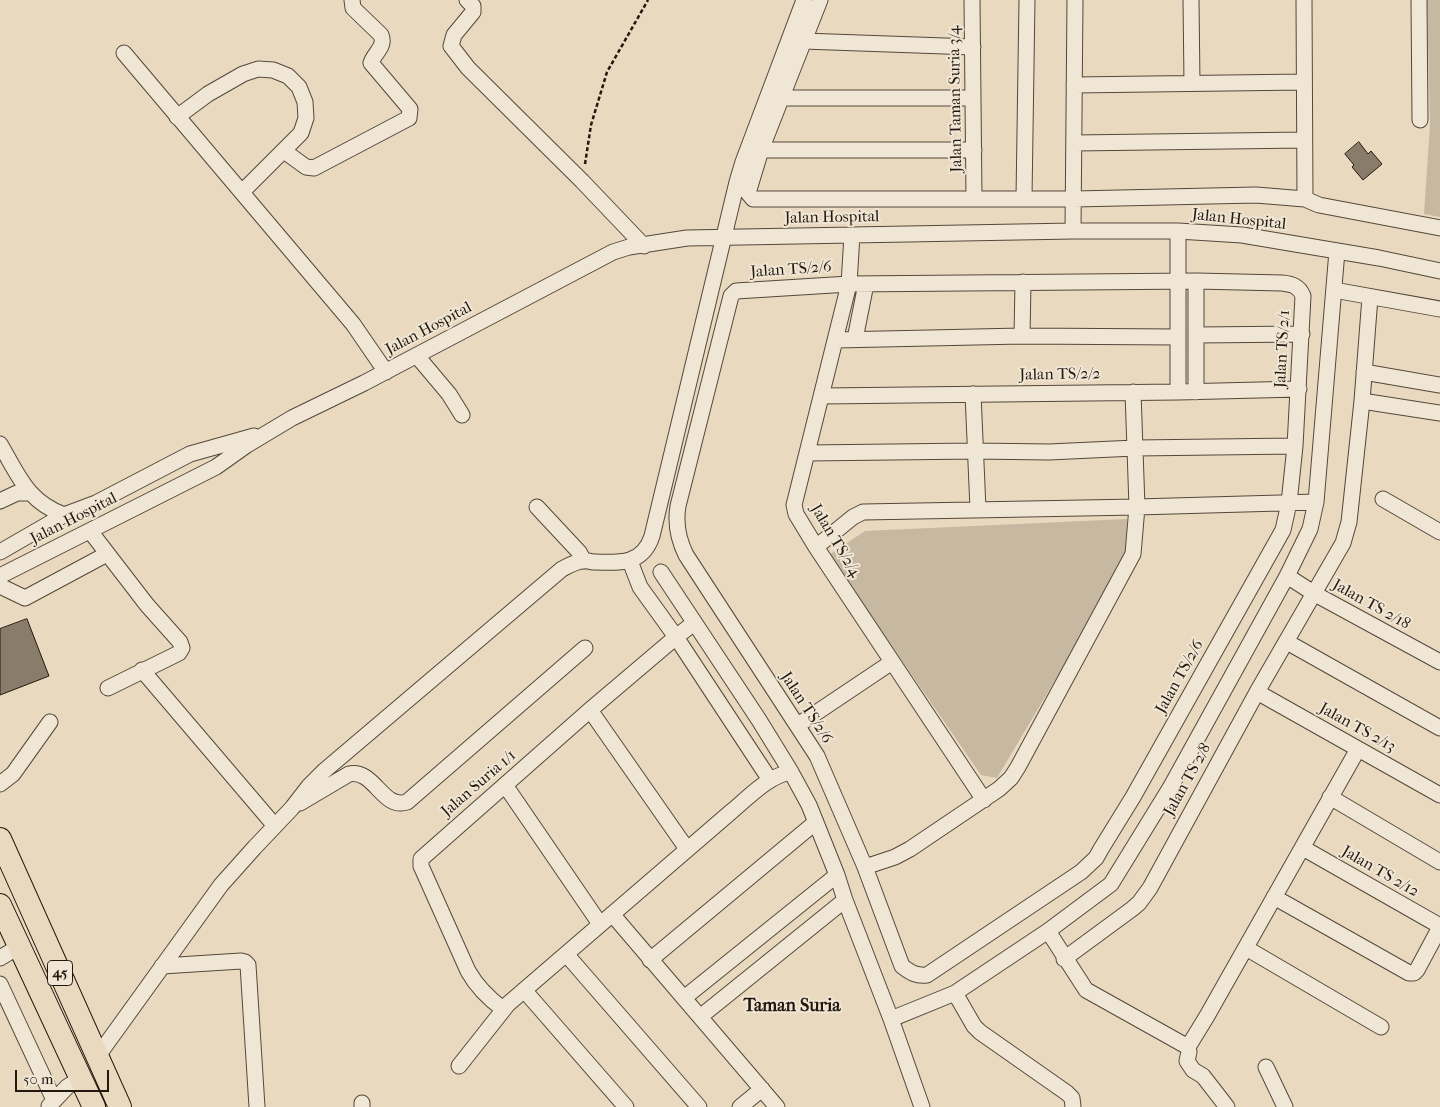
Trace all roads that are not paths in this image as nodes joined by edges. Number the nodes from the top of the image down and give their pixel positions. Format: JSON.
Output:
{"nodes":[{"id":1,"x":352,"y":0,"type":"edge"},
{"id":2,"x":467,"y":0,"type":"edge"},
{"id":3,"x":804,"y":0,"type":"edge"},
{"id":4,"x":820,"y":0,"type":"edge"},
{"id":5,"x":972,"y":0,"type":"edge"},
{"id":6,"x":1027,"y":0,"type":"edge"},
{"id":7,"x":1075,"y":0,"type":"edge"},
{"id":8,"x":1191,"y":0,"type":"edge"},
{"id":9,"x":1304,"y":0,"type":"edge"},
{"id":10,"x":1419,"y":0,"type":"edge"},
{"id":11,"x":804,"y":41,"type":"junction"},
{"id":12,"x":973,"y":47,"type":"junction"},
{"id":13,"x":124,"y":53,"type":"dead end"},
{"id":14,"x":1304,"y":82,"type":"junction"},
{"id":15,"x":1192,"y":83,"type":"junction"},
{"id":16,"x":1074,"y":85,"type":"junction"},
{"id":17,"x":781,"y":98,"type":"junction"},
{"id":18,"x":974,"y":98,"type":"junction"},
{"id":19,"x":177,"y":117,"type":"junction"},
{"id":20,"x":1420,"y":120,"type":"dead end"},
{"id":21,"x":1304,"y":140,"type":"junction"},
{"id":22,"x":1074,"y":143,"type":"junction"},
{"id":23,"x":760,"y":150,"type":"junction"},
{"id":24,"x":974,"y":150,"type":"junction"},
{"id":25,"x":284,"y":151,"type":"junction"},
{"id":26,"x":242,"y":192,"type":"junction"},
{"id":27,"x":974,"y":198,"type":"junction"},
{"id":28,"x":1024,"y":198,"type":"junction"},
{"id":29,"x":1074,"y":199,"type":"junction"},
{"id":30,"x":1305,"y":199,"type":"junction"},
{"id":31,"x":1440,"y":228,"type":"edge"},
{"id":32,"x":1074,"y":231,"type":"junction"},
{"id":33,"x":1178,"y":231,"type":"junction"},
{"id":34,"x":852,"y":235,"type":"junction"},
{"id":35,"x":724,"y":238,"type":"junction"},
{"id":36,"x":644,"y":246,"type":"junction"},
{"id":37,"x":1337,"y":251,"type":"junction"},
{"id":38,"x":1440,"y":271,"type":"edge"},
{"id":39,"x":1178,"y":281,"type":"junction"},
{"id":40,"x":1196,"y":281,"type":"junction"},
{"id":41,"x":1023,"y":282,"type":"junction"},
{"id":42,"x":849,"y":284,"type":"junction"},
{"id":43,"x":866,"y":284,"type":"junction"},
{"id":44,"x":1334,"y":290,"type":"junction"},
{"id":45,"x":1370,"y":297,"type":"junction"},
{"id":46,"x":1440,"y":309,"type":"edge"},
{"id":47,"x":1302,"y":334,"type":"junction"},
{"id":48,"x":1197,"y":335,"type":"junction"},
{"id":49,"x":1022,"y":336,"type":"junction"},
{"id":50,"x":1178,"y":337,"type":"junction"},
{"id":51,"x":855,"y":339,"type":"junction"},
{"id":52,"x":836,"y":340,"type":"junction"},
{"id":53,"x":417,"y":356,"type":"junction"},
{"id":54,"x":386,"y":372,"type":"junction"},
{"id":55,"x":1364,"y":372,"type":"junction"},
{"id":56,"x":1440,"y":384,"type":"edge"},
{"id":57,"x":1299,"y":389,"type":"junction"},
{"id":58,"x":1133,"y":392,"type":"junction"},
{"id":59,"x":1178,"y":392,"type":"junction"},
{"id":60,"x":1196,"y":392,"type":"junction"},
{"id":61,"x":973,"y":394,"type":"junction"},
{"id":62,"x":822,"y":396,"type":"junction"},
{"id":63,"x":1362,"y":401,"type":"junction"},
{"id":64,"x":1440,"y":413,"type":"edge"},
{"id":65,"x":462,"y":414,"type":"dead end"},
{"id":66,"x":267,"y":433,"type":"junction"},
{"id":67,"x":0,"y":444,"type":"edge"},
{"id":68,"x":1295,"y":446,"type":"junction"},
{"id":69,"x":1135,"y":448,"type":"junction"},
{"id":70,"x":975,"y":451,"type":"junction"},
{"id":71,"x":808,"y":453,"type":"junction"},
{"id":72,"x":29,"y":492,"type":"junction"},
{"id":73,"x":1383,"y":499,"type":"dead end"},
{"id":74,"x":0,"y":500,"type":"edge"},
{"id":75,"x":1316,"y":502,"type":"junction"},
{"id":76,"x":1290,"y":504,"type":"junction"},
{"id":77,"x":537,"y":507,"type":"dead end"},
{"id":78,"x":1137,"y":507,"type":"junction"},
{"id":79,"x":978,"y":509,"type":"junction"},
{"id":80,"x":64,"y":515,"type":"junction"},
{"id":81,"x":90,"y":531,"type":"junction"},
{"id":82,"x":1440,"y":532,"type":"edge"},
{"id":83,"x":816,"y":547,"type":"junction"},
{"id":84,"x":0,"y":552,"type":"edge"},
{"id":85,"x":107,"y":554,"type":"junction"},
{"id":86,"x":584,"y":561,"type":"junction"},
{"id":87,"x":630,"y":561,"type":"junction"},
{"id":88,"x":661,"y":572,"type":"dead end"},
{"id":89,"x":0,"y":576,"type":"edge"},
{"id":90,"x":1287,"y":576,"type":"junction"},
{"id":91,"x":0,"y":586,"type":"edge"},
{"id":92,"x":1315,"y":594,"type":"junction"},
{"id":93,"x":694,"y":623,"type":"junction"},
{"id":94,"x":676,"y":636,"type":"junction"},
{"id":95,"x":1287,"y":642,"type":"junction"},
{"id":96,"x":585,"y":648,"type":"dead end"},
{"id":97,"x":892,"y":662,"type":"junction"},
{"id":98,"x":1440,"y":662,"type":"edge"},
{"id":99,"x":142,"y":670,"type":"junction"},
{"id":100,"x":108,"y":688,"type":"dead end"},
{"id":101,"x":1257,"y":692,"type":"junction"},
{"id":102,"x":590,"y":710,"type":"junction"},
{"id":103,"x":50,"y":722,"type":"dead end"},
{"id":104,"x":798,"y":725,"type":"junction"},
{"id":105,"x":1440,"y":728,"type":"edge"},
{"id":106,"x":1358,"y":749,"type":"junction"},
{"id":107,"x":791,"y":772,"type":"junction"},
{"id":108,"x":770,"y":780,"type":"junction"},
{"id":109,"x":0,"y":784,"type":"edge"},
{"id":110,"x":505,"y":785,"type":"junction"},
{"id":111,"x":1440,"y":794,"type":"edge"},
{"id":112,"x":1330,"y":797,"type":"junction"},
{"id":113,"x":984,"y":800,"type":"junction"},
{"id":114,"x":292,"y":808,"type":"junction"},
{"id":115,"x":816,"y":822,"type":"junction"},
{"id":116,"x":275,"y":826,"type":"junction"},
{"id":117,"x":0,"y":838,"type":"edge"},
{"id":118,"x":1303,"y":848,"type":"junction"},
{"id":119,"x":687,"y":849,"type":"junction"},
{"id":120,"x":1440,"y":862,"type":"edge"},
{"id":121,"x":865,"y":866,"type":"junction"},
{"id":122,"x":837,"y":875,"type":"junction"},
{"id":123,"x":1274,"y":897,"type":"junction"},
{"id":124,"x":845,"y":900,"type":"junction"},
{"id":125,"x":0,"y":906,"type":"edge"},
{"id":126,"x":612,"y":914,"type":"junction"},
{"id":127,"x":600,"y":924,"type":"junction"},
{"id":128,"x":1440,"y":926,"type":"edge"},
{"id":129,"x":1048,"y":931,"type":"junction"},
{"id":130,"x":1246,"y":948,"type":"junction"},
{"id":131,"x":9,"y":953,"type":"edge"},
{"id":132,"x":566,"y":954,"type":"junction"},
{"id":133,"x":1064,"y":959,"type":"junction"},
{"id":134,"x":650,"y":960,"type":"junction"},
{"id":135,"x":162,"y":966,"type":"junction"},
{"id":136,"x":0,"y":984,"type":"edge"},
{"id":137,"x":524,"y":990,"type":"junction"},
{"id":138,"x":955,"y":993,"type":"junction"},
{"id":139,"x":684,"y":998,"type":"junction"},
{"id":140,"x":503,"y":1009,"type":"junction"},
{"id":141,"x":700,"y":1016,"type":"junction"},
{"id":142,"x":892,"y":1019,"type":"junction"},
{"id":143,"x":1381,"y":1027,"type":"dead end"},
{"id":144,"x":1188,"y":1047,"type":"junction"},
{"id":145,"x":96,"y":1057,"type":"junction"},
{"id":146,"x":459,"y":1066,"type":"dead end"},
{"id":147,"x":1266,"y":1067,"type":"dead end"},
{"id":148,"x":80,"y":1079,"type":"junction"},
{"id":149,"x":762,"y":1088,"type":"junction"},
{"id":150,"x":57,"y":1102,"type":"edge"},
{"id":151,"x":94,"y":1107,"type":"edge"},
{"id":152,"x":120,"y":1107,"type":"edge"},
{"id":153,"x":257,"y":1107,"type":"edge"},
{"id":154,"x":626,"y":1107,"type":"edge"},
{"id":155,"x":698,"y":1107,"type":"edge"},
{"id":156,"x":740,"y":1107,"type":"edge"},
{"id":157,"x":777,"y":1107,"type":"edge"},
{"id":158,"x":922,"y":1107,"type":"edge"},
{"id":159,"x":1073,"y":1107,"type":"edge"},
{"id":160,"x":1227,"y":1107,"type":"edge"},
{"id":161,"x":1285,"y":1107,"type":"edge"}],
"edges":[{"from":1,"to":25,"type":"street"},
{"from":2,"to":36,"type":"street"},
{"from":3,"to":35,"type":"street"},
{"from":4,"to":11,"type":"street"},
{"from":5,"to":12,"type":"street","name":"Jalan Taman Suria 3/4"},
{"from":6,"to":28,"type":"street"},
{"from":7,"to":16,"type":"street"},
{"from":8,"to":15,"type":"street"},
{"from":9,"to":14,"type":"street"},
{"from":10,"to":20,"type":"street"},
{"from":11,"to":12,"type":"street"},
{"from":11,"to":17,"type":"street"},
{"from":12,"to":18,"type":"street","name":"Jalan Taman Suria 3/4"},
{"from":13,"to":19,"type":"street"},
{"from":14,"to":15,"type":"street"},
{"from":14,"to":21,"type":"street"},
{"from":15,"to":16,"type":"street"},
{"from":16,"to":22,"type":"street"},
{"from":17,"to":18,"type":"street"},
{"from":17,"to":23,"type":"street"},
{"from":18,"to":24,"type":"street","name":"Jalan Taman Suria 3/4"},
{"from":19,"to":25,"type":"street"},
{"from":19,"to":26,"type":"street"},
{"from":21,"to":22,"type":"street"},
{"from":21,"to":30,"type":"street"},
{"from":22,"to":29,"type":"street"},
{"from":23,"to":24,"type":"street"},
{"from":23,"to":27,"type":"street"},
{"from":24,"to":27,"type":"street","name":"Jalan Taman Suria 3/4"},
{"from":25,"to":26,"type":"street"},
{"from":26,"to":54,"type":"street"},
{"from":27,"to":28,"type":"street"},
{"from":28,"to":29,"type":"street"},
{"from":29,"to":30,"type":"street"},
{"from":29,"to":32,"type":"street"},
{"from":30,"to":31,"type":"street"},
{"from":32,"to":33,"type":"street","name":"Jalan Hospital"},
{"from":32,"to":34,"type":"street","name":"Jalan Hospital"},
{"from":33,"to":37,"type":"street","name":"Jalan Hospital"},
{"from":33,"to":39,"type":"street"},
{"from":34,"to":35,"type":"street","name":"Jalan Hospital"},
{"from":34,"to":42,"type":"street","name":"Jalan TS/2/4"},
{"from":35,"to":36,"type":"street","name":"Jalan Hospital"},
{"from":35,"to":87,"type":"street"},
{"from":36,"to":53,"type":"street","name":"Jalan Hospital"},
{"from":37,"to":38,"type":"street","name":"Jalan Hospital"},
{"from":37,"to":44,"type":"street"},
{"from":39,"to":40,"type":"street","name":"Jalan TS/2/1"},
{"from":39,"to":41,"type":"street","name":"Jalan TS/2/6"},
{"from":39,"to":50,"type":"street"},
{"from":40,"to":47,"type":"street","name":"Jalan TS/2/1"},
{"from":40,"to":48,"type":"street"},
{"from":41,"to":43,"type":"street","name":"Jalan TS/2/6"},
{"from":41,"to":49,"type":"street"},
{"from":42,"to":43,"type":"street","name":"Jalan TS/2/6"},
{"from":42,"to":52,"type":"street","name":"Jalan TS/2/4"},
{"from":42,"to":104,"type":"street","name":"Jalan TS/2/6"},
{"from":43,"to":51,"type":"street"},
{"from":44,"to":45,"type":"street"},
{"from":44,"to":75,"type":"street"},
{"from":45,"to":46,"type":"street"},
{"from":45,"to":55,"type":"street","name":"Jalan TS 2/8"},
{"from":47,"to":48,"type":"street"},
{"from":47,"to":57,"type":"street","name":"Jalan TS/2/1"},
{"from":48,"to":60,"type":"street"},
{"from":49,"to":50,"type":"street"},
{"from":49,"to":51,"type":"street"},
{"from":50,"to":59,"type":"street"},
{"from":51,"to":52,"type":"street"},
{"from":52,"to":62,"type":"street","name":"Jalan TS/2/4"},
{"from":53,"to":54,"type":"street","name":"Jalan Hospital"},
{"from":53,"to":65,"type":"street"},
{"from":54,"to":66,"type":"street","name":"Jalan Hospital"},
{"from":55,"to":56,"type":"street"},
{"from":55,"to":63,"type":"street","name":"Jalan TS 2/8"},
{"from":57,"to":60,"type":"street","name":"Jalan TS/2/2"},
{"from":57,"to":68,"type":"street","name":"Jalan TS/2/1"},
{"from":58,"to":59,"type":"street","name":"Jalan TS/2/2"},
{"from":58,"to":61,"type":"street","name":"Jalan TS/2/2"},
{"from":58,"to":69,"type":"street"},
{"from":59,"to":60,"type":"street","name":"Jalan TS/2/2"},
{"from":61,"to":62,"type":"street","name":"Jalan TS/2/2"},
{"from":61,"to":70,"type":"street"},
{"from":62,"to":71,"type":"street","name":"Jalan TS/2/4"},
{"from":63,"to":64,"type":"street"},
{"from":63,"to":92,"type":"street","name":"Jalan TS 2/8"},
{"from":66,"to":80,"type":"street","name":"Jalan Hospital"},
{"from":66,"to":81,"type":"street","name":"Jalan Hospital"},
{"from":67,"to":72,"type":"street"},
{"from":68,"to":69,"type":"street"},
{"from":68,"to":76,"type":"street","name":"Jalan TS/2/1"},
{"from":69,"to":70,"type":"street"},
{"from":69,"to":78,"type":"street"},
{"from":70,"to":71,"type":"street"},
{"from":70,"to":79,"type":"street"},
{"from":71,"to":83,"type":"street","name":"Jalan TS/2/4"},
{"from":72,"to":74,"type":"street"},
{"from":72,"to":80,"type":"street"},
{"from":73,"to":82,"type":"street"},
{"from":75,"to":76,"type":"street"},
{"from":75,"to":90,"type":"street"},
{"from":76,"to":78,"type":"street"},
{"from":76,"to":121,"type":"street","name":"Jalan TS/2/6"},
{"from":77,"to":86,"type":"street"},
{"from":78,"to":79,"type":"street"},
{"from":78,"to":113,"type":"street"},
{"from":79,"to":83,"type":"street"},
{"from":80,"to":84,"type":"street","name":"Jalan Hospital"},
{"from":81,"to":85,"type":"street"},
{"from":81,"to":89,"type":"street","name":"Jalan Hospital"},
{"from":83,"to":97,"type":"street","name":"Jalan TS/2/4"},
{"from":85,"to":91,"type":"street"},
{"from":85,"to":99,"type":"street"},
{"from":86,"to":87,"type":"street"},
{"from":86,"to":114,"type":"street"},
{"from":87,"to":94,"type":"street"},
{"from":88,"to":93,"type":"street"},
{"from":90,"to":92,"type":"street","name":"Jalan TS 2/18"},
{"from":90,"to":129,"type":"street"},
{"from":92,"to":95,"type":"street","name":"Jalan TS 2/8"},
{"from":92,"to":98,"type":"street","name":"Jalan TS 2/18"},
{"from":93,"to":94,"type":"street","name":"Jalan Suria 1/1"},
{"from":93,"to":107,"type":"street"},
{"from":94,"to":102,"type":"street","name":"Jalan Suria 1/1"},
{"from":94,"to":108,"type":"street"},
{"from":95,"to":101,"type":"street","name":"Jalan TS 2/8"},
{"from":95,"to":105,"type":"street"},
{"from":96,"to":114,"type":"street"},
{"from":97,"to":104,"type":"street"},
{"from":97,"to":113,"type":"street","name":"Jalan TS/2/4"},
{"from":99,"to":100,"type":"street"},
{"from":99,"to":116,"type":"street"},
{"from":101,"to":106,"type":"street","name":"Jalan TS 2/13"},
{"from":101,"to":133,"type":"street","name":"Jalan TS 2/8"},
{"from":102,"to":110,"type":"street","name":"Jalan Suria 1/1"},
{"from":102,"to":119,"type":"street"},
{"from":103,"to":109,"type":"street"},
{"from":104,"to":121,"type":"street","name":"Jalan TS/2/6"},
{"from":106,"to":111,"type":"street","name":"Jalan TS 2/13"},
{"from":106,"to":112,"type":"street"},
{"from":107,"to":108,"type":"street"},
{"from":107,"to":115,"type":"street"},
{"from":108,"to":119,"type":"street"},
{"from":110,"to":127,"type":"street"},
{"from":110,"to":140,"type":"street","name":"Jalan Suria 1/1"},
{"from":112,"to":118,"type":"street"},
{"from":112,"to":120,"type":"street"},
{"from":113,"to":121,"type":"street"},
{"from":114,"to":116,"type":"street"},
{"from":115,"to":122,"type":"street"},
{"from":115,"to":134,"type":"street"},
{"from":116,"to":135,"type":"street"},
{"from":117,"to":145,"type":"highway","number":"45"},
{"from":118,"to":123,"type":"street"},
{"from":118,"to":128,"type":"street","name":"Jalan TS 2/12"},
{"from":119,"to":126,"type":"street"},
{"from":122,"to":124,"type":"street"},
{"from":122,"to":139,"type":"street"},
{"from":123,"to":128,"type":"street"},
{"from":123,"to":130,"type":"street"},
{"from":124,"to":141,"type":"street"},
{"from":124,"to":142,"type":"street"},
{"from":125,"to":131,"type":"highway","number":"45"},
{"from":126,"to":127,"type":"street"},
{"from":126,"to":134,"type":"street"},
{"from":127,"to":132,"type":"street"},
{"from":129,"to":133,"type":"street"},
{"from":129,"to":138,"type":"street"},
{"from":130,"to":143,"type":"street"},
{"from":130,"to":144,"type":"street"},
{"from":131,"to":148,"type":"highway","number":"45"},
{"from":132,"to":137,"type":"street"},
{"from":132,"to":155,"type":"street"},
{"from":133,"to":144,"type":"street"},
{"from":134,"to":139,"type":"street"},
{"from":135,"to":145,"type":"street"},
{"from":135,"to":153,"type":"street"},
{"from":136,"to":150,"type":"street"},
{"from":137,"to":140,"type":"street"},
{"from":137,"to":154,"type":"street"},
{"from":138,"to":142,"type":"street"},
{"from":138,"to":159,"type":"street"},
{"from":139,"to":141,"type":"street"},
{"from":140,"to":146,"type":"street"},
{"from":141,"to":149,"type":"street"},
{"from":142,"to":158,"type":"street"},
{"from":144,"to":160,"type":"street"},
{"from":145,"to":152,"type":"highway","number":"45"},
{"from":147,"to":161,"type":"street"},
{"from":148,"to":150,"type":"street"},
{"from":148,"to":151,"type":"highway","number":"45"},
{"from":149,"to":156,"type":"street"},
{"from":149,"to":157,"type":"street"}]}
